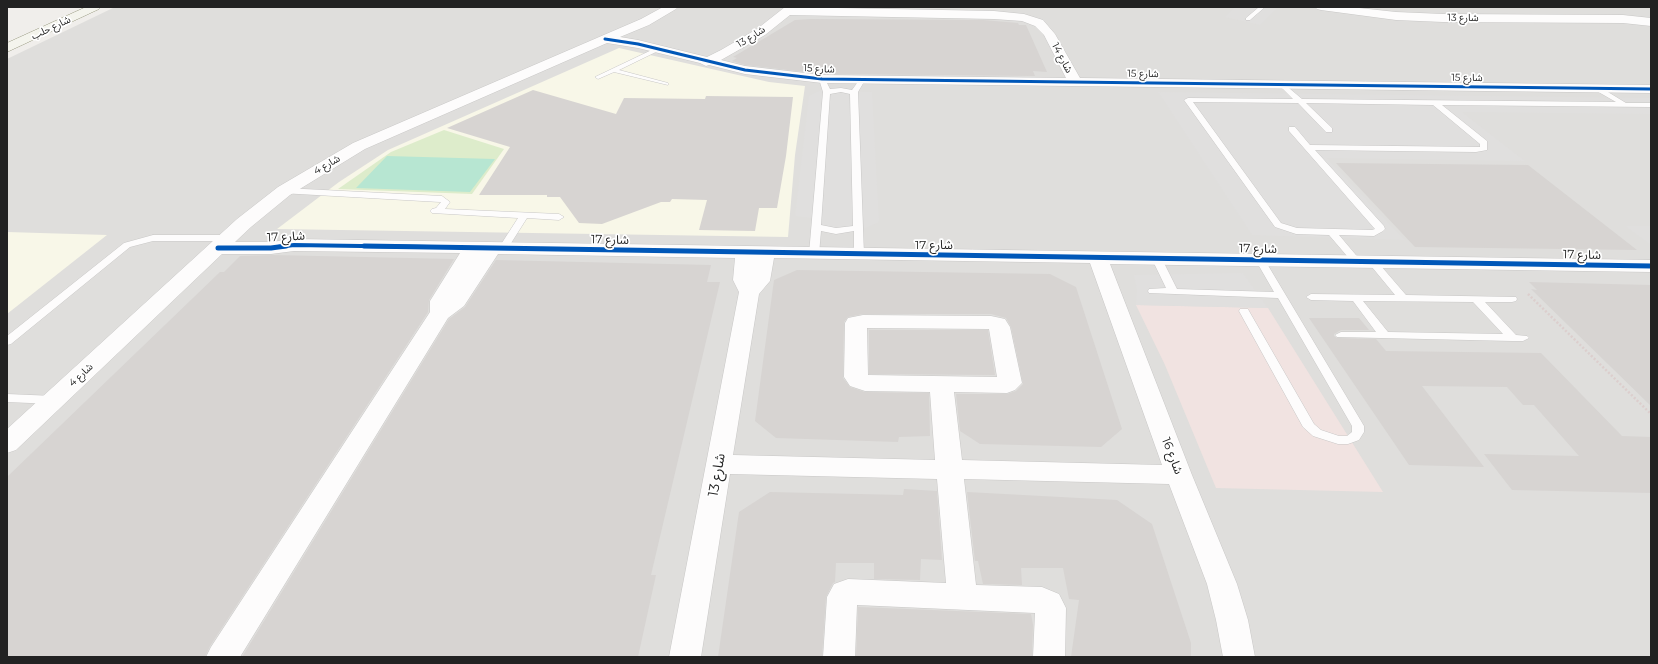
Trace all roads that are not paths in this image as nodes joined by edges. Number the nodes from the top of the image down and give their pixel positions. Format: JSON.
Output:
{"nodes":[{"id":1,"x":95,"y":7,"type":"edge"},
{"id":2,"x":672,"y":7,"type":"edge"},
{"id":3,"x":1262,"y":7,"type":"edge"},
{"id":4,"x":1321,"y":7,"type":"edge"},
{"id":5,"x":1501,"y":7,"type":"edge"},
{"id":6,"x":790,"y":9,"type":"edge"},
{"id":7,"x":1522,"y":18,"type":"junction"},
{"id":8,"x":1248,"y":19,"type":"dead end"},
{"id":9,"x":1605,"y":19,"type":"junction"},
{"id":10,"x":1651,"y":22,"type":"edge"},
{"id":11,"x":1651,"y":25,"type":"edge"},
{"id":12,"x":609,"y":37,"type":"junction"},
{"id":13,"x":7,"y":48,"type":"edge"},
{"id":14,"x":658,"y":49,"type":"junction"},
{"id":15,"x":706,"y":62,"type":"junction"},
{"id":16,"x":613,"y":70,"type":"junction"},
{"id":17,"x":598,"y":77,"type":"dead end"},
{"id":18,"x":862,"y":80,"type":"junction"},
{"id":19,"x":1075,"y":82,"type":"junction"},
{"id":20,"x":666,"y":84,"type":"dead end"},
{"id":21,"x":824,"y":85,"type":"junction"},
{"id":22,"x":1283,"y":85,"type":"junction"},
{"id":23,"x":1598,"y":88,"type":"junction"},
{"id":24,"x":1651,"y":89,"type":"edge"},
{"id":25,"x":854,"y":92,"type":"junction"},
{"id":26,"x":1299,"y":101,"type":"junction"},
{"id":27,"x":1434,"y":102,"type":"junction"},
{"id":28,"x":1625,"y":105,"type":"junction"},
{"id":29,"x":1651,"y":105,"type":"edge"},
{"id":30,"x":1292,"y":129,"type":"dead end"},
{"id":31,"x":1329,"y":130,"type":"dead end"},
{"id":32,"x":1308,"y":147,"type":"junction"},
{"id":33,"x":284,"y":191,"type":"junction"},
{"id":34,"x":524,"y":215,"type":"junction"},
{"id":35,"x":559,"y":217,"type":"dead end"},
{"id":36,"x":816,"y":227,"type":"junction"},
{"id":37,"x":857,"y":228,"type":"junction"},
{"id":38,"x":1332,"y":232,"type":"junction"},
{"id":39,"x":222,"y":243,"type":"junction"},
{"id":40,"x":489,"y":248,"type":"junction"},
{"id":41,"x":746,"y":253,"type":"junction"},
{"id":42,"x":766,"y":253,"type":"junction"},
{"id":43,"x":814,"y":254,"type":"junction"},
{"id":44,"x":859,"y":255,"type":"junction"},
{"id":45,"x":1098,"y":257,"type":"junction"},
{"id":46,"x":1156,"y":257,"type":"junction"},
{"id":47,"x":1260,"y":259,"type":"junction"},
{"id":48,"x":1364,"y":261,"type":"junction"},
{"id":49,"x":1651,"y":266,"type":"edge"},
{"id":50,"x":1153,"y":291,"type":"dead end"},
{"id":51,"x":749,"y":292,"type":"junction"},
{"id":52,"x":1173,"y":292,"type":"junction"},
{"id":53,"x":1281,"y":295,"type":"junction"},
{"id":54,"x":1310,"y":297,"type":"dead end"},
{"id":55,"x":1356,"y":298,"type":"junction"},
{"id":56,"x":1403,"y":298,"type":"junction"},
{"id":57,"x":1476,"y":298,"type":"junction"},
{"id":58,"x":1512,"y":298,"type":"dead end"},
{"id":59,"x":1244,"y":311,"type":"dead end"},
{"id":60,"x":1341,"y":335,"type":"dead end"},
{"id":61,"x":1384,"y":335,"type":"junction"},
{"id":62,"x":7,"y":342,"type":"edge"},
{"id":63,"x":941,"y":384,"type":"junction"},
{"id":64,"x":7,"y":398,"type":"edge"},
{"id":65,"x":47,"y":406,"type":"junction"},
{"id":66,"x":7,"y":440,"type":"edge"},
{"id":67,"x":7,"y":444,"type":"edge"},
{"id":68,"x":719,"y":464,"type":"junction"},
{"id":69,"x":950,"y":469,"type":"junction"},
{"id":70,"x":1179,"y":475,"type":"junction"},
{"id":71,"x":962,"y":596,"type":"junction"},
{"id":72,"x":222,"y":657,"type":"edge"},
{"id":73,"x":685,"y":657,"type":"edge"},
{"id":74,"x":839,"y":657,"type":"edge"},
{"id":75,"x":1049,"y":657,"type":"edge"},
{"id":76,"x":1240,"y":657,"type":"edge"}],
"edges":[{"from":1,"to":13,"type":"street","name":"شارع حلب"},
{"from":2,"to":12,"type":"street","name":"شارع 4"},
{"from":3,"to":8,"type":"lane"},
{"from":4,"to":7,"type":"street","name":"شارع 13"},
{"from":5,"to":7,"type":"street"},
{"from":6,"to":15,"type":"street","name":"شارع 13"},
{"from":6,"to":19,"type":"street","name":"شارع 14"},
{"from":7,"to":9,"type":"street","name":"شارع 13"},
{"from":9,"to":10,"type":"street","name":"شارع 13"},
{"from":9,"to":11,"type":"street","name":"شارع 13"},
{"from":12,"to":14,"type":"street","name":"شارع 15"},
{"from":12,"to":33,"type":"street","name":"شارع 4"},
{"from":14,"to":15,"type":"street","name":"شارع 15"},
{"from":14,"to":16,"type":"lane"},
{"from":15,"to":21,"type":"street","name":"شارع 15"},
{"from":16,"to":17,"type":"lane"},
{"from":16,"to":20,"type":"lane"},
{"from":18,"to":19,"type":"street","name":"شارع 15"},
{"from":18,"to":21,"type":"street","name":"شارع 15"},
{"from":18,"to":25,"type":"lane"},
{"from":19,"to":22,"type":"street","name":"شارع 15"},
{"from":21,"to":25,"type":"lane"},
{"from":21,"to":36,"type":"lane"},
{"from":22,"to":23,"type":"street","name":"شارع 15"},
{"from":22,"to":26,"type":"lane"},
{"from":23,"to":24,"type":"street","name":"شارع 15"},
{"from":23,"to":28,"type":"lane"},
{"from":25,"to":37,"type":"lane"},
{"from":26,"to":27,"type":"lane"},
{"from":26,"to":31,"type":"lane"},
{"from":26,"to":38,"type":"lane"},
{"from":27,"to":28,"type":"lane"},
{"from":27,"to":32,"type":"lane"},
{"from":28,"to":29,"type":"lane"},
{"from":30,"to":32,"type":"lane"},
{"from":32,"to":38,"type":"lane"},
{"from":33,"to":34,"type":"lane"},
{"from":33,"to":39,"type":"street","name":"شارع 4"},
{"from":34,"to":35,"type":"lane"},
{"from":34,"to":40,"type":"lane"},
{"from":36,"to":37,"type":"lane"},
{"from":36,"to":43,"type":"lane"},
{"from":37,"to":44,"type":"lane"},
{"from":38,"to":48,"type":"lane"},
{"from":39,"to":40,"type":"street","name":"شارع 17"},
{"from":39,"to":62,"type":"lane"},
{"from":39,"to":65,"type":"street","name":"شارع 4"},
{"from":40,"to":41,"type":"street","name":"شارع 17"},
{"from":40,"to":72,"type":"street"},
{"from":41,"to":42,"type":"street","name":"شارع 17"},
{"from":41,"to":51,"type":"street","name":"شارع 13"},
{"from":42,"to":43,"type":"street","name":"شارع 17"},
{"from":42,"to":51,"type":"street","name":"شارع 13"},
{"from":43,"to":44,"type":"street","name":"شارع 17"},
{"from":44,"to":45,"type":"street","name":"شارع 17"},
{"from":45,"to":46,"type":"street","name":"شارع 17"},
{"from":45,"to":70,"type":"street","name":"شارع 16"},
{"from":46,"to":47,"type":"street","name":"شارع 17"},
{"from":46,"to":52,"type":"lane"},
{"from":47,"to":48,"type":"street","name":"شارع 17"},
{"from":47,"to":53,"type":"lane"},
{"from":48,"to":49,"type":"street","name":"شارع 17"},
{"from":48,"to":56,"type":"lane"},
{"from":50,"to":52,"type":"lane"},
{"from":51,"to":68,"type":"street","name":"شارع 13"},
{"from":52,"to":53,"type":"lane"},
{"from":53,"to":59,"type":"lane"},
{"from":54,"to":55,"type":"lane"},
{"from":55,"to":56,"type":"lane"},
{"from":55,"to":61,"type":"lane"},
{"from":56,"to":57,"type":"lane"},
{"from":57,"to":58,"type":"lane"},
{"from":57,"to":61,"type":"lane"},
{"from":60,"to":61,"type":"lane"},
{"from":63,"to":63,"type":"street"},
{"from":63,"to":69,"type":"street"},
{"from":64,"to":65,"type":"lane"},
{"from":65,"to":66,"type":"street","name":"شارع 4"},
{"from":65,"to":67,"type":"street","name":"شارع 4"},
{"from":68,"to":69,"type":"street"},
{"from":68,"to":73,"type":"street","name":"شارع 13"},
{"from":69,"to":70,"type":"street"},
{"from":69,"to":71,"type":"street"},
{"from":70,"to":76,"type":"street","name":"شارع 16"},
{"from":71,"to":74,"type":"street"},
{"from":71,"to":75,"type":"street"}]}
